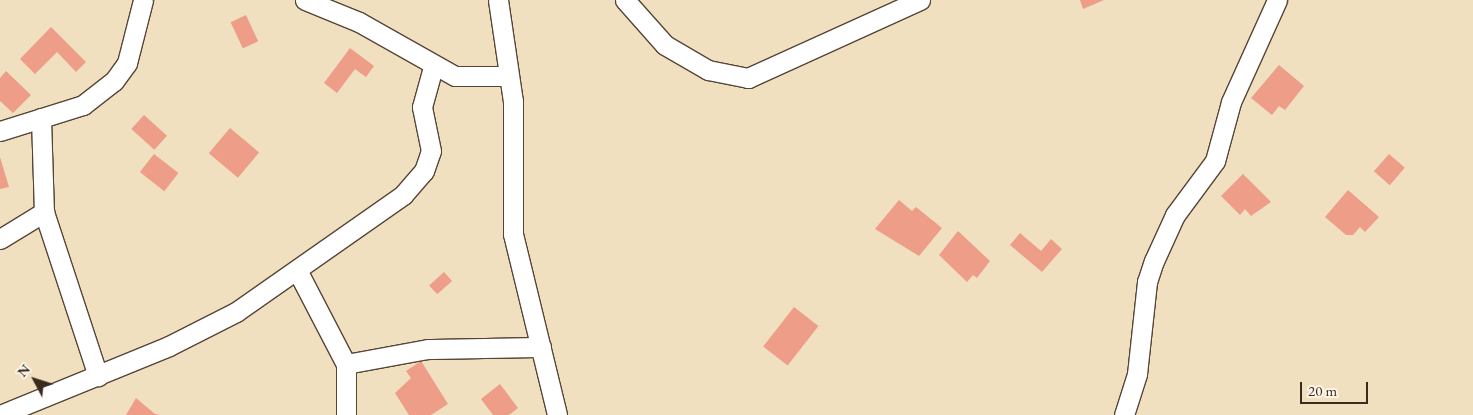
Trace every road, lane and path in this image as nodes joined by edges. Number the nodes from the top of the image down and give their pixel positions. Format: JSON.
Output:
{"nodes":[{"id":1,"x":143,"y":0,"type":"edge"},
{"id":2,"x":305,"y":0,"type":"edge"},
{"id":3,"x":498,"y":0,"type":"edge"},
{"id":4,"x":625,"y":0,"type":"edge"},
{"id":5,"x":920,"y":0,"type":"edge"},
{"id":6,"x":1277,"y":0,"type":"edge"},
{"id":7,"x":433,"y":67,"type":"junction"},
{"id":8,"x":508,"y":76,"type":"junction"},
{"id":9,"x":41,"y":118,"type":"junction"},
{"id":10,"x":0,"y":131,"type":"edge"},
{"id":11,"x":44,"y":212,"type":"junction"},
{"id":12,"x":0,"y":239,"type":"edge"},
{"id":13,"x":297,"y":270,"type":"junction"},
{"id":14,"x":541,"y":348,"type":"junction"},
{"id":15,"x":346,"y":364,"type":"junction"},
{"id":16,"x":98,"y":376,"type":"junction"},
{"id":17,"x":0,"y":415,"type":"edge"},
{"id":18,"x":346,"y":415,"type":"edge"},
{"id":19,"x":557,"y":415,"type":"edge"},
{"id":20,"x":1124,"y":415,"type":"edge"}],
"edges":[{"from":1,"to":9,"type":"street"},
{"from":2,"to":7,"type":"street"},
{"from":3,"to":8,"type":"street"},
{"from":4,"to":5,"type":"street"},
{"from":6,"to":20,"type":"street"},
{"from":7,"to":8,"type":"street"},
{"from":7,"to":13,"type":"street"},
{"from":8,"to":14,"type":"street"},
{"from":9,"to":10,"type":"street"},
{"from":9,"to":11,"type":"street"},
{"from":11,"to":12,"type":"street"},
{"from":11,"to":16,"type":"street"},
{"from":13,"to":15,"type":"street"},
{"from":13,"to":16,"type":"street"},
{"from":14,"to":15,"type":"street"},
{"from":14,"to":19,"type":"street"},
{"from":15,"to":18,"type":"street"},
{"from":16,"to":17,"type":"street"}]}
